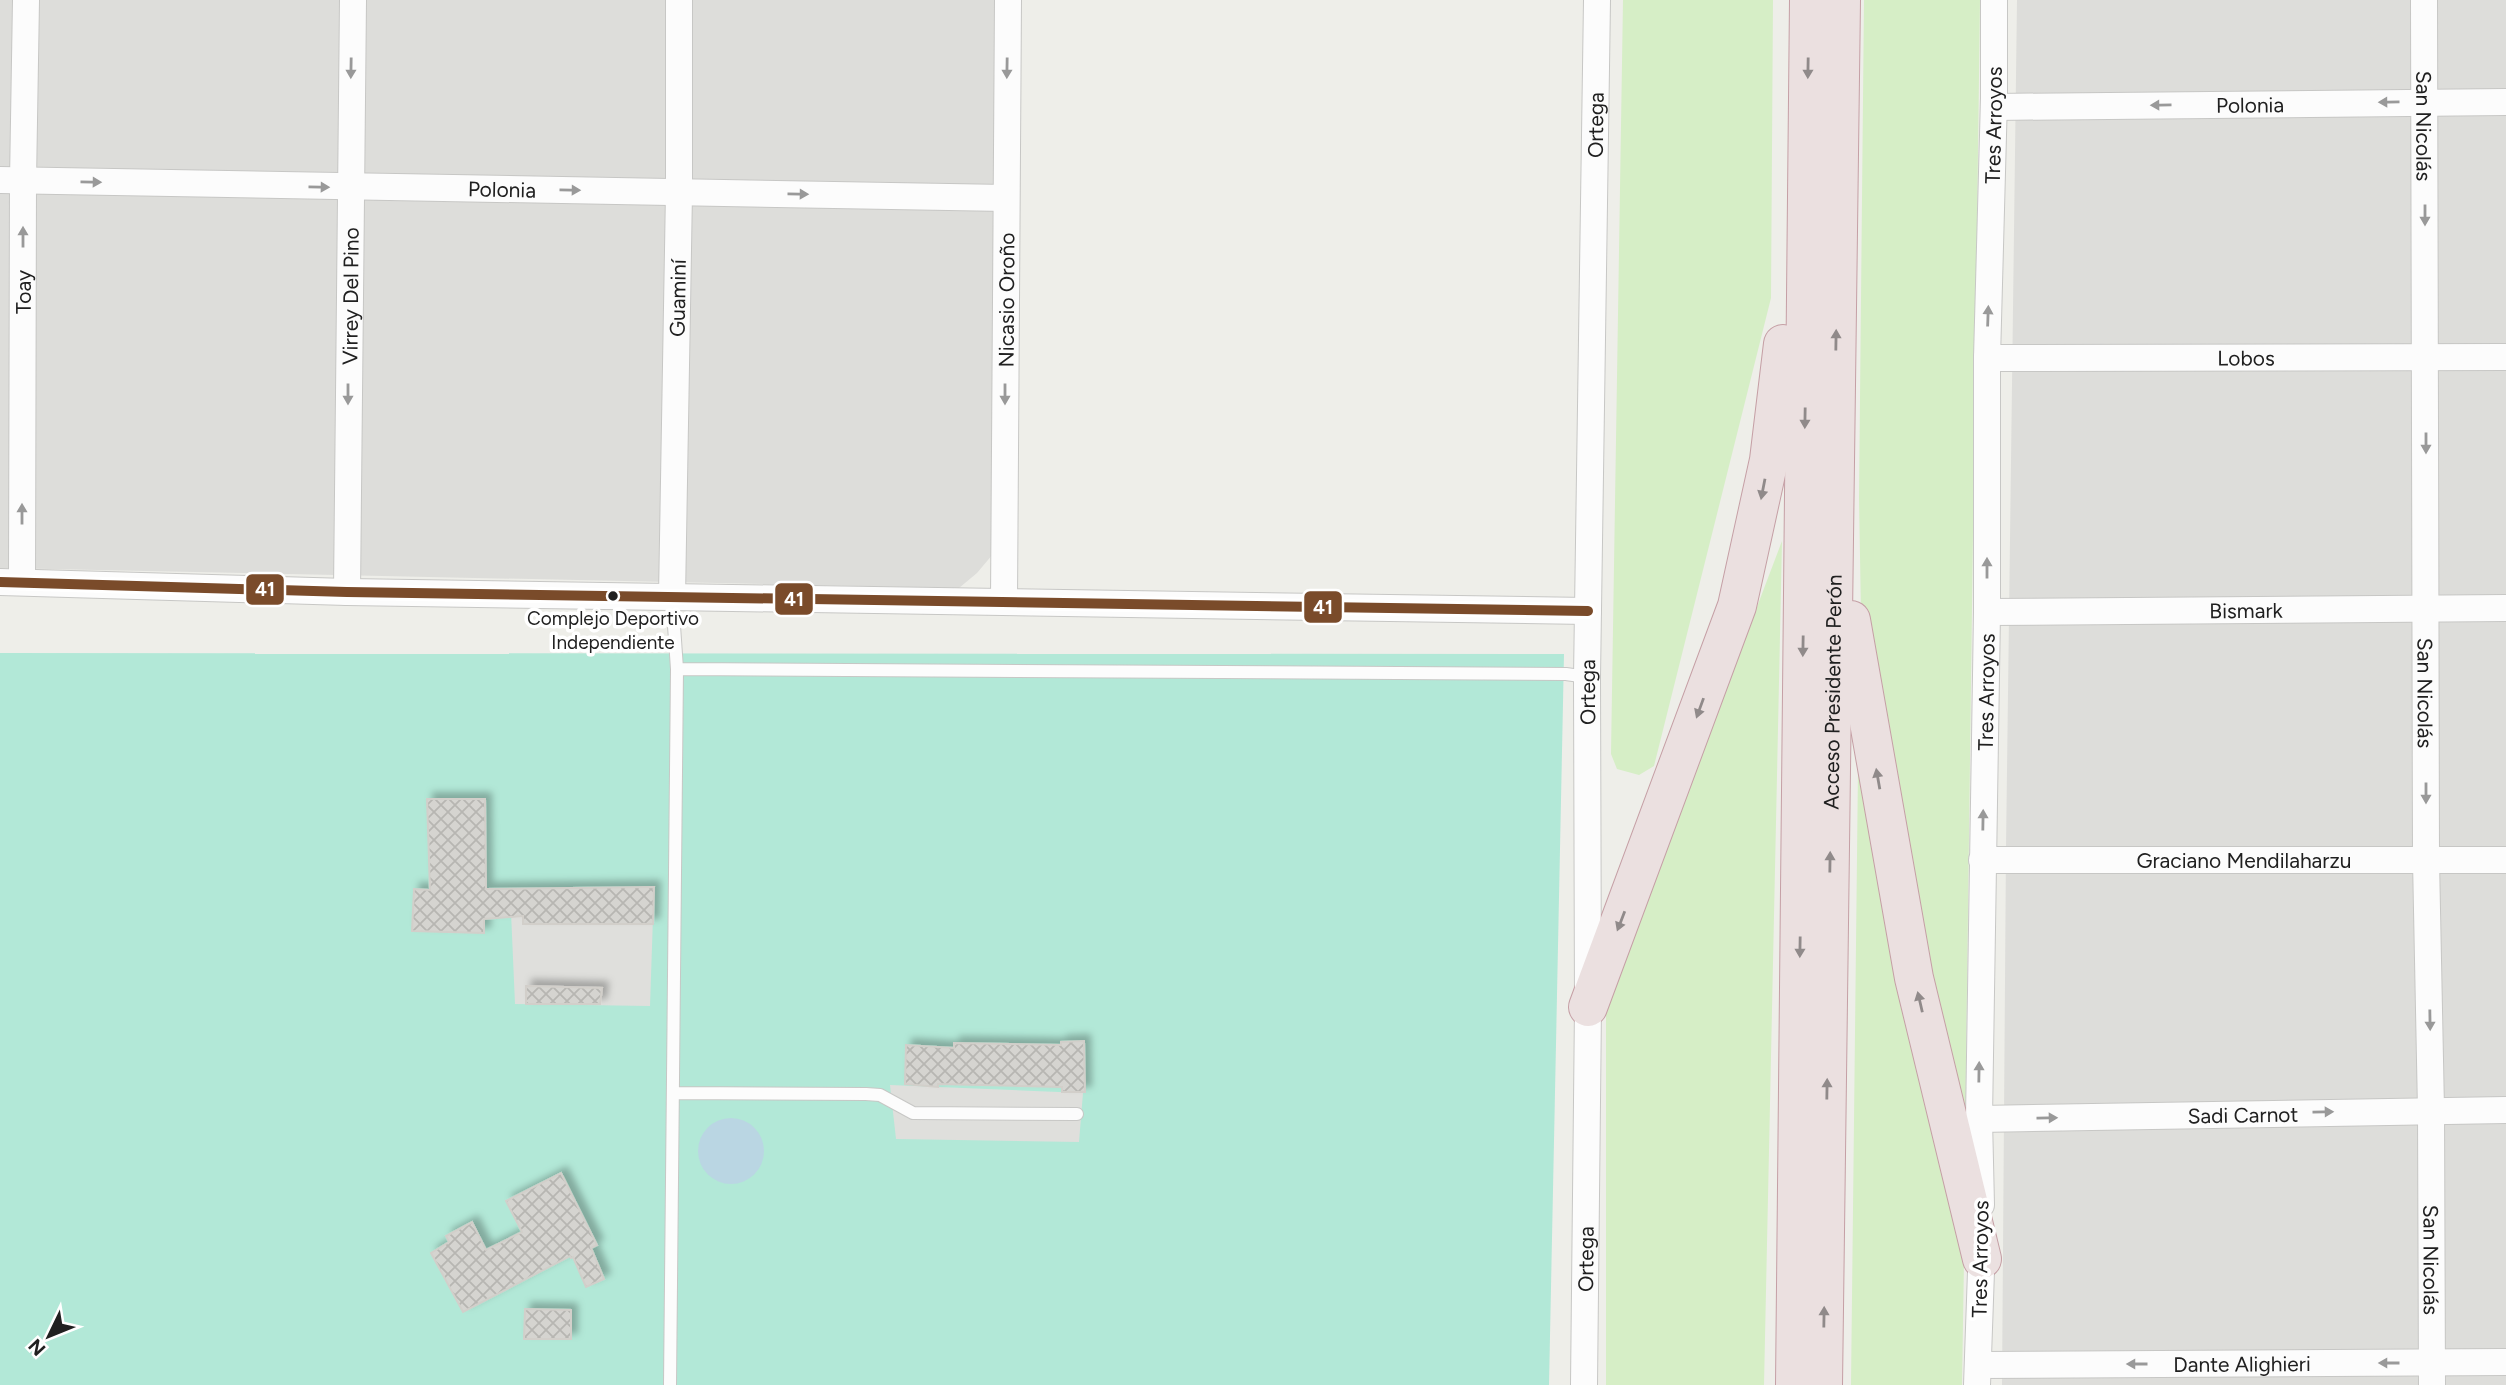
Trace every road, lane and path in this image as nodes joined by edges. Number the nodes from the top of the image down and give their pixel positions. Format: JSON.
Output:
{"nodes":[{"id":1,"x":26,"y":0,"type":"edge"},
{"id":2,"x":352,"y":0,"type":"edge"},
{"id":3,"x":679,"y":0,"type":"edge"},
{"id":4,"x":1008,"y":0,"type":"edge"},
{"id":5,"x":1597,"y":0,"type":"edge"},
{"id":6,"x":1809,"y":0,"type":"edge"},
{"id":7,"x":1841,"y":0,"type":"edge"},
{"id":8,"x":1994,"y":0,"type":"edge"},
{"id":9,"x":2424,"y":0,"type":"edge"},
{"id":10,"x":2425,"y":102,"type":"junction"},
{"id":11,"x":2506,"y":102,"type":"edge"},
{"id":12,"x":1808,"y":107,"type":"junction"},
{"id":13,"x":1994,"y":107,"type":"junction"},
{"id":14,"x":11,"y":181,"type":"edge"},
{"id":15,"x":350,"y":188,"type":"junction"},
{"id":16,"x":679,"y":192,"type":"junction"},
{"id":17,"x":1006,"y":198,"type":"junction"},
{"id":18,"x":2506,"y":357,"type":"edge"},
{"id":19,"x":1987,"y":358,"type":"junction"},
{"id":20,"x":2425,"y":358,"type":"junction"},
{"id":21,"x":1835,"y":381,"type":"junction"},
{"id":22,"x":11,"y":582,"type":"edge"},
{"id":23,"x":347,"y":592,"type":"junction"},
{"id":24,"x":672,"y":597,"type":"junction"},
{"id":25,"x":1004,"y":601,"type":"junction"},
{"id":26,"x":2506,"y":608,"type":"edge"},
{"id":27,"x":2426,"y":609,"type":"junction"},
{"id":28,"x":1588,"y":611,"type":"junction"},
{"id":29,"x":1987,"y":612,"type":"junction"},
{"id":30,"x":677,"y":669,"type":"junction"},
{"id":31,"x":1587,"y":677,"type":"junction"},
{"id":32,"x":1982,"y":860,"type":"junction"},
{"id":33,"x":2426,"y":860,"type":"junction"},
{"id":34,"x":2506,"y":860,"type":"edge"},
{"id":35,"x":1588,"y":1007,"type":"junction"},
{"id":36,"x":673,"y":1093,"type":"junction"},
{"id":37,"x":2431,"y":1110,"type":"junction"},
{"id":38,"x":2506,"y":1110,"type":"edge"},
{"id":39,"x":1077,"y":1114,"type":"dead end"},
{"id":40,"x":1979,"y":1119,"type":"junction"},
{"id":41,"x":1982,"y":1259,"type":"junction"},
{"id":42,"x":2506,"y":1362,"type":"edge"},
{"id":43,"x":2432,"y":1374,"type":"edge"},
{"id":44,"x":1977,"y":1375,"type":"edge"},
{"id":45,"x":670,"y":1385,"type":"edge"},
{"id":46,"x":1584,"y":1385,"type":"edge"},
{"id":47,"x":1795,"y":1385,"type":"edge"},
{"id":48,"x":1823,"y":1385,"type":"edge"}],
"edges":[{"from":1,"to":14,"type":"street","name":"Toay"},
{"from":2,"to":15,"type":"street","name":"Virrey Del Pino","one_way":true},
{"from":3,"to":16,"type":"street","name":"Guaminí"},
{"from":4,"to":17,"type":"street","name":"Nicasio Oroño","one_way":true},
{"from":5,"to":28,"type":"street","name":"Ortega"},
{"from":6,"to":12,"type":"highway","name":"Acceso Presidente Perón","one_way":true},
{"from":21,"to":7,"type":"highway","name":"Acceso Presidente Perón","one_way":true},
{"from":8,"to":13,"type":"street","name":"Tres Arroyos"},
{"from":9,"to":10,"type":"street","name":"San Nicolás"},
{"from":10,"to":11,"type":"street","name":"Polonia"},
{"from":10,"to":13,"type":"street","name":"Polonia","one_way":true},
{"from":10,"to":20,"type":"street","name":"San Nicolás","one_way":true},
{"from":12,"to":35,"type":"highway","one_way":true},
{"from":12,"to":47,"type":"highway","name":"Acceso Presidente Perón","one_way":true},
{"from":19,"to":13,"type":"street","name":"Tres Arroyos","one_way":true},
{"from":14,"to":15,"type":"street","name":"Polonia","one_way":true},
{"from":22,"to":14,"type":"street","name":"Toay","one_way":true},
{"from":15,"to":16,"type":"street","name":"Polonia","one_way":true},
{"from":15,"to":23,"type":"street","name":"Virrey Del Pino","one_way":true},
{"from":16,"to":17,"type":"street","name":"Polonia","one_way":true},
{"from":16,"to":24,"type":"street","name":"Guaminí"},
{"from":17,"to":25,"type":"street","name":"Nicasio Oroño","one_way":true},
{"from":18,"to":20,"type":"street","name":"Lobos"},
{"from":19,"to":20,"type":"street","name":"Lobos"},
{"from":29,"to":19,"type":"street","name":"Tres Arroyos","one_way":true},
{"from":20,"to":27,"type":"street","name":"San Nicolás","one_way":true},
{"from":41,"to":21,"type":"highway","one_way":true},
{"from":48,"to":21,"type":"highway","name":"Acceso Presidente Perón","one_way":true},
{"from":22,"to":23,"type":"street"},
{"from":23,"to":24,"type":"street"},
{"from":24,"to":25,"type":"street"},
{"from":24,"to":30,"type":"lane"},
{"from":25,"to":28,"type":"street"},
{"from":26,"to":27,"type":"street","name":"Bismark"},
{"from":27,"to":29,"type":"street","name":"Bismark"},
{"from":27,"to":33,"type":"street","name":"San Nicolás","one_way":true},
{"from":28,"to":31,"type":"street","name":"Ortega"},
{"from":32,"to":29,"type":"street","name":"Tres Arroyos","one_way":true},
{"from":30,"to":31,"type":"lane"},
{"from":30,"to":36,"type":"lane"},
{"from":31,"to":35,"type":"street","name":"Ortega"},
{"from":32,"to":33,"type":"street","name":"Graciano Mendilaharzu"},
{"from":40,"to":32,"type":"street","name":"Tres Arroyos","one_way":true},
{"from":33,"to":34,"type":"street","name":"Graciano Mendilaharzu"},
{"from":33,"to":37,"type":"street","name":"San Nicolás","one_way":true},
{"from":35,"to":46,"type":"street","name":"Ortega"},
{"from":36,"to":39,"type":"lane"},
{"from":36,"to":45,"type":"lane"},
{"from":37,"to":38,"type":"street","name":"Sadi Carnot"},
{"from":40,"to":37,"type":"street","name":"Sadi Carnot","one_way":true},
{"from":37,"to":43,"type":"street","name":"San Nicolás"},
{"from":40,"to":41,"type":"street","name":"Tres Arroyos"},
{"from":41,"to":44,"type":"street","name":"Tres Arroyos"},
{"from":42,"to":43,"type":"street","name":"Dante Alighieri"},
{"from":43,"to":44,"type":"street","name":"Dante Alighieri","one_way":true}]}
